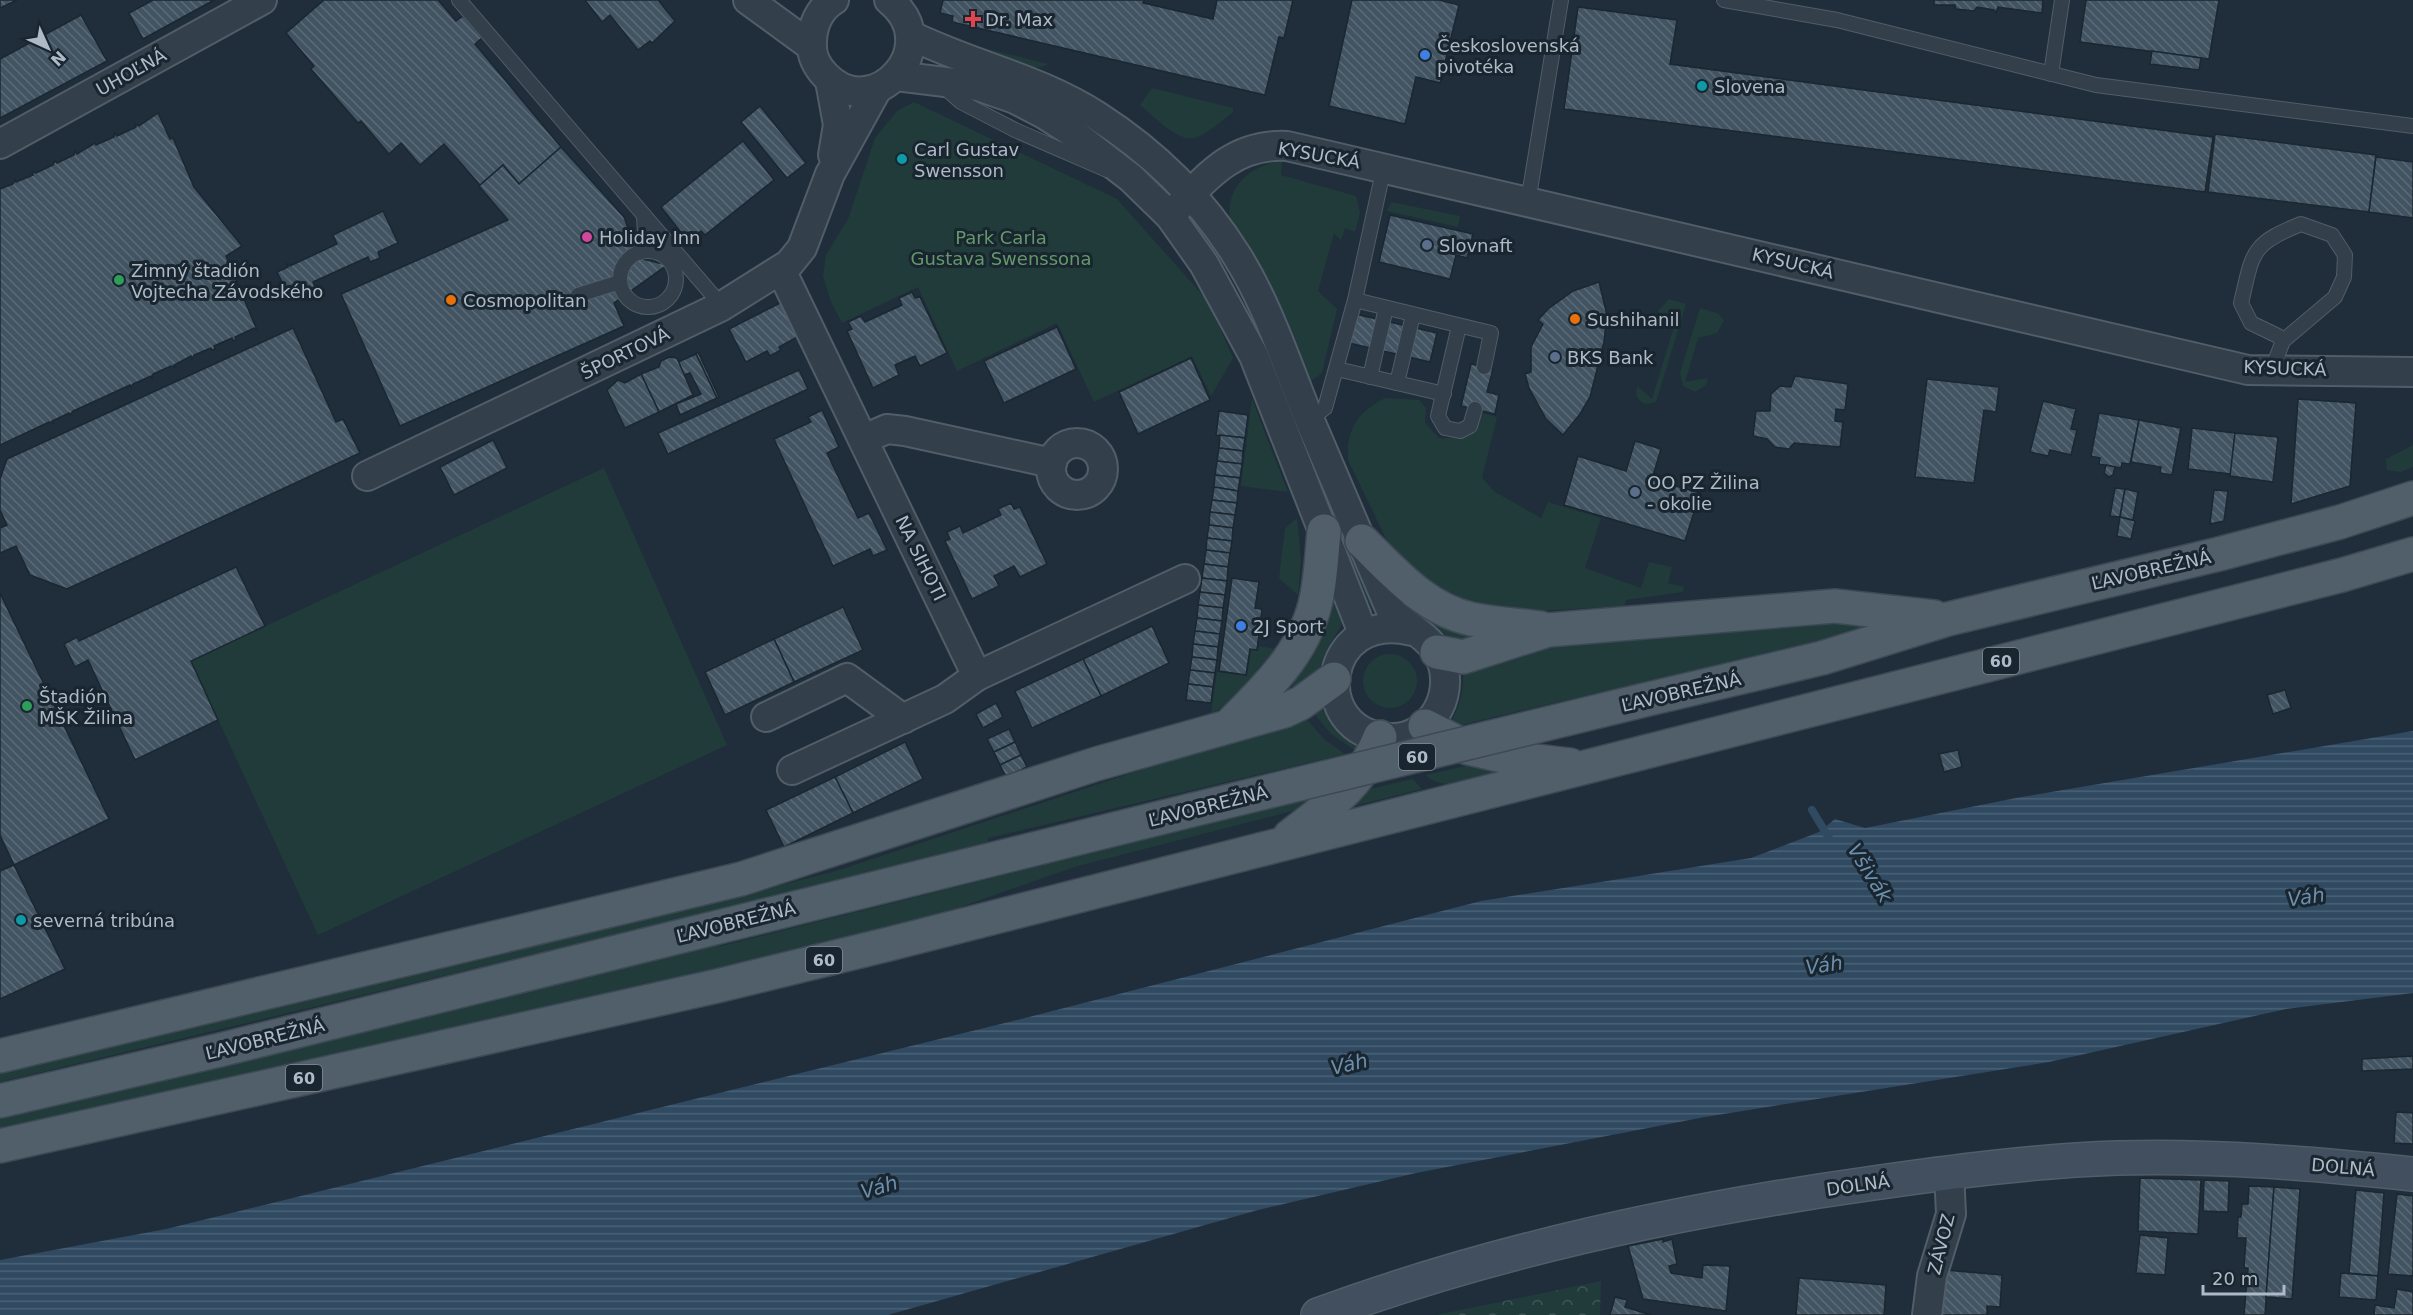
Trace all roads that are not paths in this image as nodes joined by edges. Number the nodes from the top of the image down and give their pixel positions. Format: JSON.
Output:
{"nodes":[{"id":1,"x":262,"y":0,"type":"edge"},
{"id":2,"x":459,"y":0,"type":"edge"},
{"id":3,"x":748,"y":0,"type":"edge"},
{"id":4,"x":1561,"y":0,"type":"edge"},
{"id":5,"x":1724,"y":0,"type":"edge"},
{"id":6,"x":2062,"y":0,"type":"edge"},
{"id":7,"x":829,"y":1,"type":"edge"},
{"id":8,"x":894,"y":2,"type":"edge"},
{"id":9,"x":910,"y":35,"type":"junction"},
{"id":10,"x":812,"y":46,"type":"junction"},
{"id":11,"x":2051,"y":74,"type":"junction"},
{"id":12,"x":830,"y":81,"type":"junction"},
{"id":13,"x":886,"y":82,"type":"junction"},
{"id":14,"x":2413,"y":126,"type":"edge"},
{"id":15,"x":0,"y":144,"type":"edge"},
{"id":16,"x":1384,"y":167,"type":"junction"},
{"id":17,"x":830,"y":174,"type":"junction"},
{"id":18,"x":1190,"y":195,"type":"junction"},
{"id":19,"x":1528,"y":202,"type":"junction"},
{"id":20,"x":644,"y":215,"type":"junction"},
{"id":21,"x":1170,"y":216,"type":"junction"},
{"id":22,"x":639,"y":253,"type":"junction"},
{"id":23,"x":781,"y":270,"type":"junction"},
{"id":24,"x":676,"y":278,"type":"junction"},
{"id":25,"x":620,"y":282,"type":"junction"},
{"id":26,"x":578,"y":295,"type":"dead end"},
{"id":27,"x":713,"y":296,"type":"junction"},
{"id":28,"x":1354,"y":300,"type":"junction"},
{"id":29,"x":646,"y":307,"type":"junction"},
{"id":30,"x":1386,"y":308,"type":"junction"},
{"id":31,"x":1413,"y":315,"type":"junction"},
{"id":32,"x":684,"y":325,"type":"junction"},
{"id":33,"x":1459,"y":326,"type":"junction"},
{"id":34,"x":2283,"y":341,"type":"junction"},
{"id":35,"x":1484,"y":367,"type":"dead end"},
{"id":36,"x":1337,"y":369,"type":"junction"},
{"id":37,"x":2272,"y":369,"type":"junction"},
{"id":38,"x":2413,"y":372,"type":"edge"},
{"id":39,"x":1370,"y":376,"type":"junction"},
{"id":40,"x":1397,"y":383,"type":"junction"},
{"id":41,"x":1444,"y":394,"type":"junction"},
{"id":42,"x":1475,"y":410,"type":"dead end"},
{"id":43,"x":1275,"y":411,"type":"junction"},
{"id":44,"x":1311,"y":422,"type":"junction"},
{"id":45,"x":864,"y":439,"type":"junction"},
{"id":46,"x":1052,"y":463,"type":"dead end"},
{"id":47,"x":367,"y":476,"type":"dead end"},
{"id":48,"x":2413,"y":498,"type":"edge"},
{"id":49,"x":1324,"y":531,"type":"junction"},
{"id":50,"x":1362,"y":541,"type":"junction"},
{"id":51,"x":2413,"y":554,"type":"edge"},
{"id":52,"x":1185,"y":579,"type":"dead end"},
{"id":53,"x":1948,"y":619,"type":"junction"},
{"id":54,"x":1548,"y":630,"type":"junction"},
{"id":55,"x":1412,"y":631,"type":"junction"},
{"id":56,"x":1363,"y":633,"type":"junction"},
{"id":57,"x":1437,"y":652,"type":"junction"},
{"id":58,"x":977,"y":676,"type":"junction"},
{"id":59,"x":1334,"y":679,"type":"junction"},
{"id":60,"x":766,"y":717,"type":"dead end"},
{"id":61,"x":903,"y":719,"type":"junction"},
{"id":62,"x":1425,"y":726,"type":"junction"},
{"id":63,"x":1227,"y":727,"type":"junction"},
{"id":64,"x":1380,"y":737,"type":"junction"},
{"id":65,"x":1590,"y":767,"type":"junction"},
{"id":66,"x":792,"y":771,"type":"dead end"},
{"id":67,"x":1279,"y":844,"type":"junction"},
{"id":68,"x":0,"y":1056,"type":"edge"},
{"id":69,"x":0,"y":1101,"type":"edge"},
{"id":70,"x":0,"y":1146,"type":"edge"},
{"id":71,"x":1949,"y":1172,"type":"junction"},
{"id":72,"x":2413,"y":1174,"type":"edge"},
{"id":73,"x":1318,"y":1315,"type":"edge"},
{"id":74,"x":1927,"y":1315,"type":"edge"}],
"edges":[{"from":1,"to":15,"type":"street","name":"UHOĽNÁ"},
{"from":2,"to":20,"type":"lane"},
{"from":3,"to":10,"type":"street"},
{"from":4,"to":19,"type":"lane"},
{"from":5,"to":11,"type":"lane"},
{"from":6,"to":11,"type":"lane"},
{"from":7,"to":10,"type":"street"},
{"from":8,"to":9,"type":"street"},
{"from":9,"to":13,"type":"street"},
{"from":9,"to":18,"type":"street"},
{"from":10,"to":12,"type":"street"},
{"from":11,"to":14,"type":"lane"},
{"from":12,"to":13,"type":"street"},
{"from":12,"to":17,"type":"street","name":"ŠPORTOVÁ"},
{"from":13,"to":17,"type":"street","name":"ŠPORTOVÁ"},
{"from":13,"to":21,"type":"street"},
{"from":16,"to":18,"type":"street","name":"KYSUCKÁ"},
{"from":16,"to":19,"type":"street","name":"KYSUCKÁ"},
{"from":16,"to":28,"type":"lane"},
{"from":17,"to":23,"type":"street","name":"ŠPORTOVÁ"},
{"from":18,"to":21,"type":"street","name":"KYSUCKÁ"},
{"from":18,"to":44,"type":"street"},
{"from":19,"to":37,"type":"street","name":"KYSUCKÁ"},
{"from":20,"to":22,"type":"lane"},
{"from":20,"to":27,"type":"lane"},
{"from":21,"to":43,"type":"street"},
{"from":22,"to":24,"type":"lane"},
{"from":22,"to":25,"type":"lane"},
{"from":23,"to":27,"type":"street","name":"ŠPORTOVÁ"},
{"from":23,"to":45,"type":"street","name":"NA SIHOTI"},
{"from":24,"to":27,"type":"lane"},
{"from":24,"to":29,"type":"lane"},
{"from":25,"to":26,"type":"lane"},
{"from":25,"to":29,"type":"lane"},
{"from":27,"to":32,"type":"street","name":"ŠPORTOVÁ"},
{"from":28,"to":30,"type":"lane"},
{"from":28,"to":36,"type":"lane"},
{"from":29,"to":32,"type":"lane"},
{"from":30,"to":31,"type":"lane"},
{"from":30,"to":39,"type":"lane"},
{"from":31,"to":33,"type":"lane"},
{"from":31,"to":40,"type":"lane"},
{"from":32,"to":47,"type":"street","name":"ŠPORTOVÁ"},
{"from":33,"to":35,"type":"lane"},
{"from":33,"to":41,"type":"lane"},
{"from":34,"to":34,"type":"lane"},
{"from":34,"to":37,"type":"lane"},
{"from":36,"to":39,"type":"lane"},
{"from":36,"to":44,"type":"lane"},
{"from":37,"to":38,"type":"street","name":"KYSUCKÁ"},
{"from":39,"to":40,"type":"lane"},
{"from":40,"to":41,"type":"lane"},
{"from":41,"to":42,"type":"lane"},
{"from":43,"to":44,"type":"lane"},
{"from":43,"to":49,"type":"street"},
{"from":44,"to":50,"type":"street"},
{"from":45,"to":46,"type":"street"},
{"from":45,"to":58,"type":"street","name":"NA SIHOTI"},
{"from":48,"to":53,"type":"main road","name":"ĽAVOBREŽNÁ","number":"60"},
{"from":49,"to":56,"type":"street"},
{"from":49,"to":63,"type":"main road"},
{"from":50,"to":54,"type":"main road"},
{"from":50,"to":55,"type":"street"},
{"from":51,"to":65,"type":"main road","number":"60"},
{"from":52,"to":58,"type":"street"},
{"from":53,"to":54,"type":"main road"},
{"from":53,"to":69,"type":"main road","name":"ĽAVOBREŽNÁ","number":"60","bridge":true},
{"from":54,"to":57,"type":"main road"},
{"from":55,"to":56,"type":"street"},
{"from":55,"to":57,"type":"street"},
{"from":56,"to":59,"type":"street"},
{"from":57,"to":62,"type":"street"},
{"from":58,"to":61,"type":"street"},
{"from":59,"to":63,"type":"main road"},
{"from":59,"to":64,"type":"street"},
{"from":60,"to":61,"type":"street"},
{"from":61,"to":66,"type":"street"},
{"from":62,"to":64,"type":"street"},
{"from":62,"to":65,"type":"main road"},
{"from":63,"to":68,"type":"main road"},
{"from":64,"to":67,"type":"main road"},
{"from":65,"to":67,"type":"main road","number":"60"},
{"from":67,"to":70,"type":"main road","number":"60"},
{"from":71,"to":72,"type":"main road","name":"DOLNÁ"},
{"from":71,"to":73,"type":"main road","name":"DOLNÁ"},
{"from":71,"to":74,"type":"street","name":"ZÁVOZ"}]}
